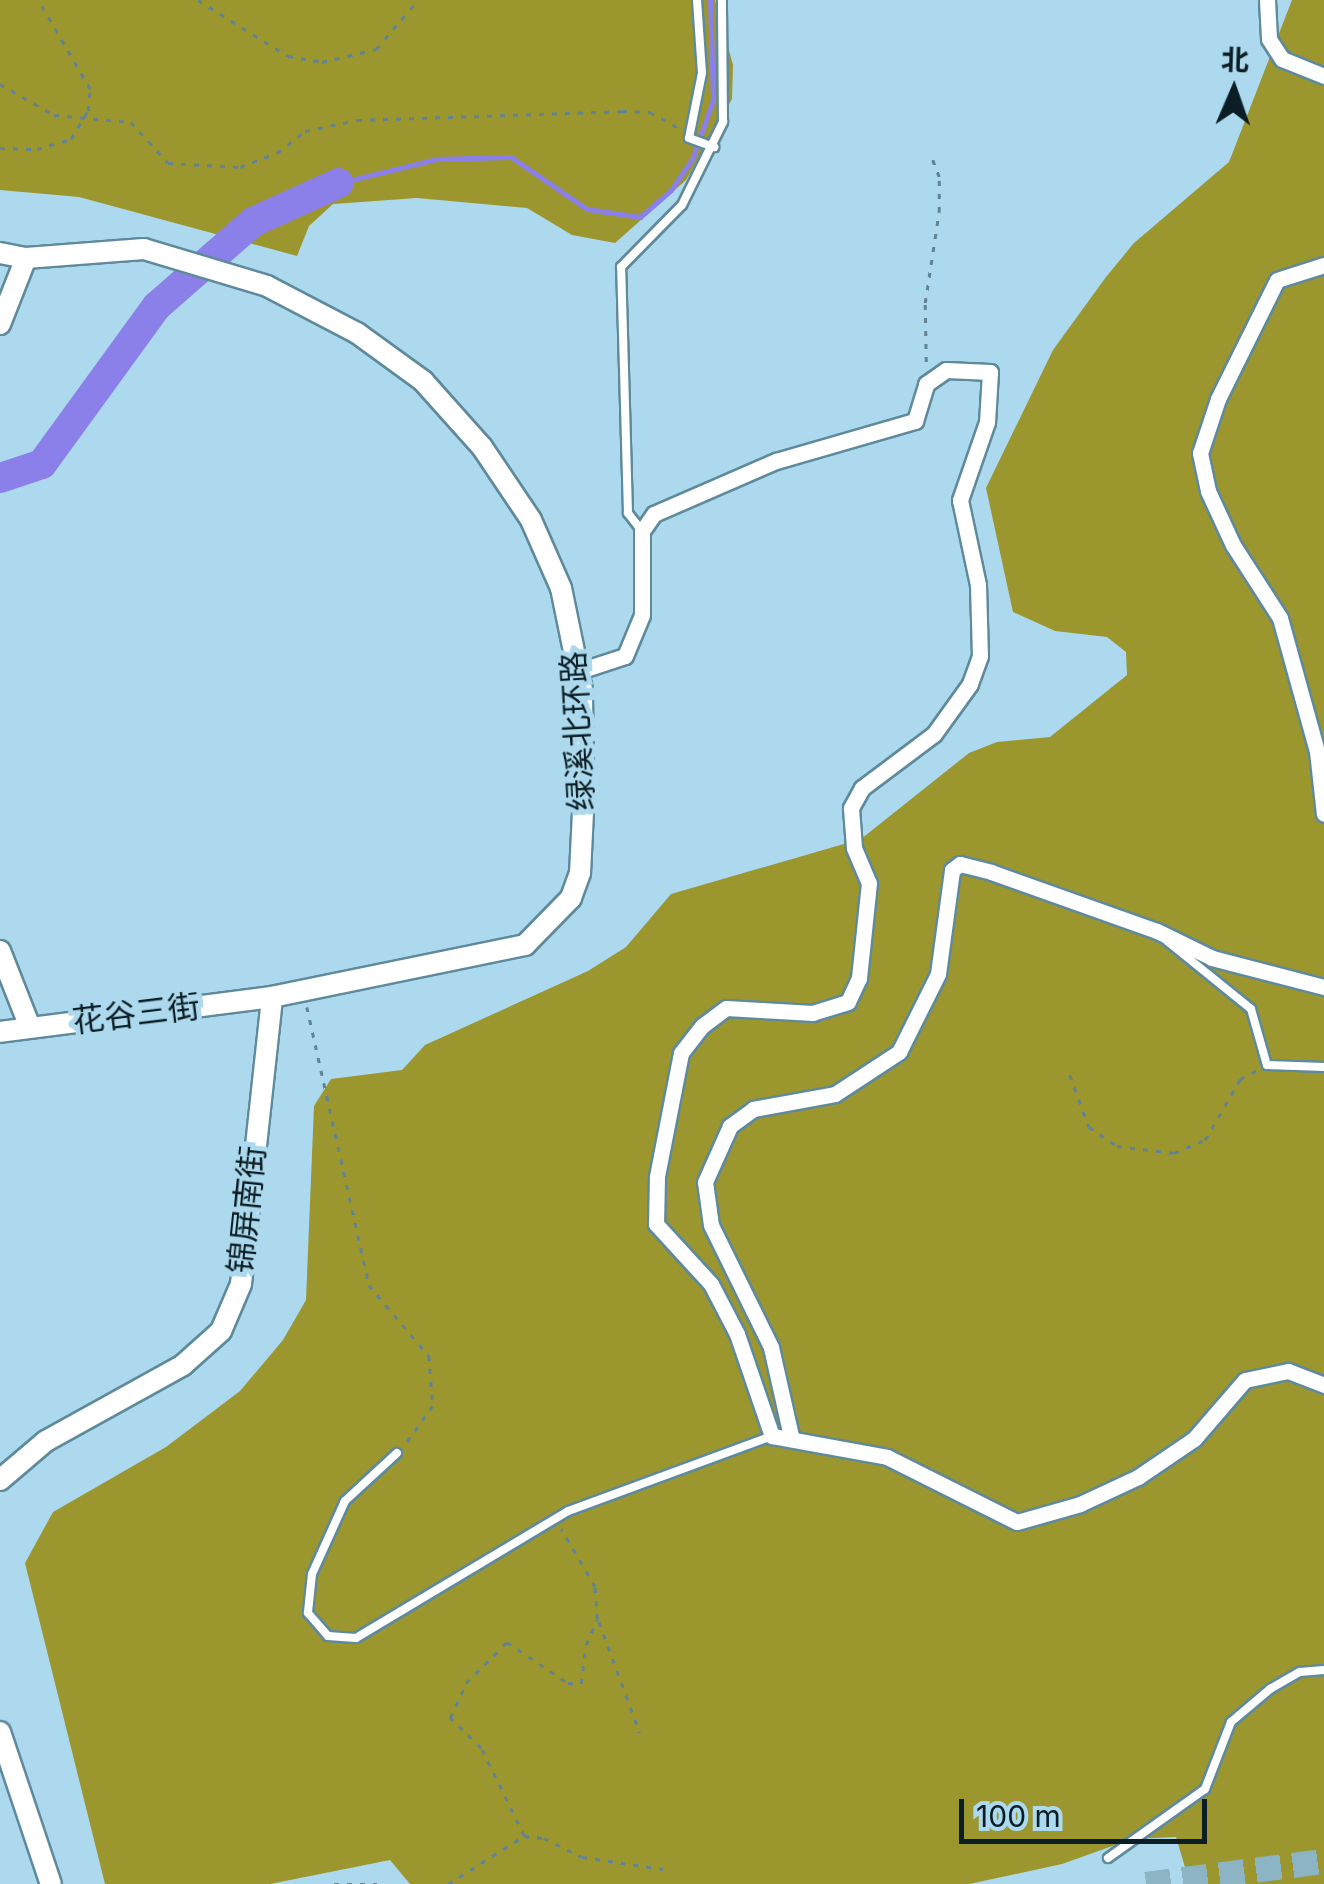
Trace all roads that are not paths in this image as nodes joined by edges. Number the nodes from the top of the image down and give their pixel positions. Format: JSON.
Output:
{"nodes":[{"id":1,"x":697,"y":0,"type":"edge"},
{"id":2,"x":722,"y":0,"type":"edge"},
{"id":3,"x":1267,"y":0,"type":"edge"},
{"id":4,"x":1324,"y":76,"type":"edge"},
{"id":5,"x":711,"y":146,"type":"junction"},
{"id":6,"x":0,"y":253,"type":"edge"},
{"id":7,"x":26,"y":258,"type":"junction"},
{"id":8,"x":1324,"y":265,"type":"edge"},
{"id":9,"x":0,"y":324,"type":"edge"},
{"id":10,"x":642,"y":531,"type":"junction"},
{"id":11,"x":579,"y":670,"type":"junction"},
{"id":12,"x":1322,"y":767,"type":"edge"},
{"id":13,"x":1324,"y":814,"type":"edge"},
{"id":14,"x":1157,"y":931,"type":"junction"},
{"id":15,"x":0,"y":950,"type":"edge"},
{"id":16,"x":1324,"y":987,"type":"edge"},
{"id":17,"x":272,"y":998,"type":"junction"},
{"id":18,"x":30,"y":1028,"type":"junction"},
{"id":19,"x":0,"y":1032,"type":"edge"},
{"id":20,"x":1324,"y":1067,"type":"edge"},
{"id":21,"x":1324,"y":1384,"type":"edge"},
{"id":22,"x":772,"y":1436,"type":"junction"},
{"id":23,"x":791,"y":1436,"type":"junction"},
{"id":24,"x":397,"y":1453,"type":"road end"},
{"id":25,"x":0,"y":1480,"type":"edge"},
{"id":26,"x":1324,"y":1670,"type":"edge"},
{"id":27,"x":0,"y":1732,"type":"edge"},
{"id":28,"x":1108,"y":1858,"type":"dead end"},
{"id":29,"x":51,"y":1884,"type":"edge"}],
"edges":[{"from":1,"to":5,"type":"lane"},
{"from":2,"to":5,"type":"lane"},
{"from":3,"to":4,"type":"street"},
{"from":5,"to":10,"type":"lane"},
{"from":6,"to":7,"type":"street","name":"绿溪北环路"},
{"from":7,"to":9,"type":"street"},
{"from":7,"to":11,"type":"street","name":"绿溪北环路"},
{"from":8,"to":12,"type":"street"},
{"from":10,"to":11,"type":"street"},
{"from":10,"to":22,"type":"street"},
{"from":11,"to":17,"type":"street","name":"绿溪北环路"},
{"from":12,"to":13,"type":"street"},
{"from":14,"to":16,"type":"street"},
{"from":14,"to":20,"type":"lane"},
{"from":14,"to":23,"type":"street"},
{"from":15,"to":18,"type":"street"},
{"from":17,"to":18,"type":"street","name":"花谷三街"},
{"from":17,"to":25,"type":"street","name":"锦屏南街"},
{"from":18,"to":19,"type":"street","name":"花谷三街"},
{"from":21,"to":23,"type":"street"},
{"from":22,"to":23,"type":"street"},
{"from":22,"to":24,"type":"lane"},
{"from":26,"to":28,"type":"lane"},
{"from":27,"to":29,"type":"street"}]}
